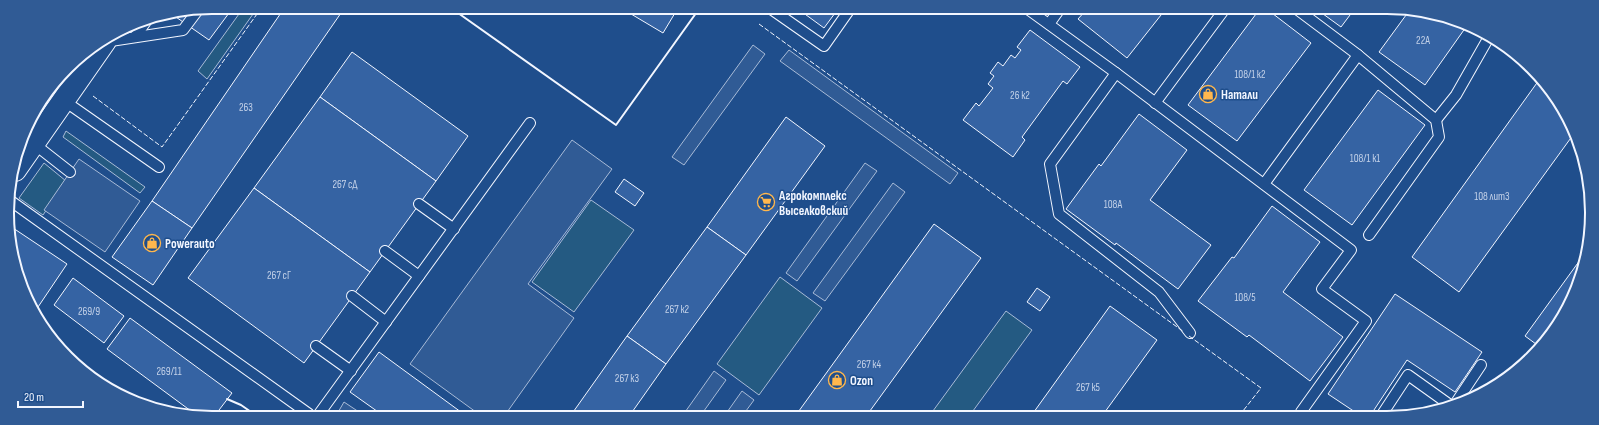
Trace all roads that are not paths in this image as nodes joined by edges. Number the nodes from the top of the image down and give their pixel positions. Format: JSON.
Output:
{"nodes":[{"id":1,"x":778,"y":14,"type":"edge"},
{"id":2,"x":846,"y":14,"type":"edge"},
{"id":3,"x":1035,"y":14,"type":"edge"},
{"id":4,"x":1056,"y":14,"type":"edge"},
{"id":5,"x":1221,"y":14,"type":"edge"},
{"id":6,"x":1303,"y":14,"type":"edge"},
{"id":7,"x":194,"y":15,"type":"edge"},
{"id":8,"x":1049,"y":24,"type":"junction"},
{"id":9,"x":142,"y":27,"type":"edge"},
{"id":10,"x":135,"y":37,"type":"junction"},
{"id":11,"x":115,"y":40,"type":"edge"},
{"id":12,"x":1487,"y":41,"type":"edge"},
{"id":13,"x":99,"y":49,"type":"edge"},
{"id":14,"x":1358,"y":56,"type":"junction"},
{"id":15,"x":1116,"y":73,"type":"junction"},
{"id":16,"x":63,"y":100,"type":"junction"},
{"id":17,"x":1155,"y":102,"type":"junction"},
{"id":18,"x":1436,"y":120,"type":"junction"},
{"id":19,"x":530,"y":123,"type":"dead end"},
{"id":20,"x":33,"y":143,"type":"junction"},
{"id":21,"x":21,"y":161,"type":"edge"},
{"id":22,"x":159,"y":167,"type":"dead end"},
{"id":23,"x":70,"y":172,"type":"dead end"},
{"id":24,"x":1264,"y":184,"type":"junction"},
{"id":25,"x":14,"y":203,"type":"edge"},
{"id":26,"x":419,"y":204,"type":"dead end"},
{"id":27,"x":454,"y":229,"type":"junction"},
{"id":28,"x":1369,"y":235,"type":"dead end"},
{"id":29,"x":384,"y":251,"type":"dead end"},
{"id":30,"x":419,"y":276,"type":"junction"},
{"id":31,"x":352,"y":296,"type":"dead end"},
{"id":32,"x":386,"y":322,"type":"junction"},
{"id":33,"x":1190,"y":333,"type":"dead end"},
{"id":34,"x":316,"y":346,"type":"dead end"},
{"id":35,"x":1481,"y":365,"type":"dead end"},
{"id":36,"x":351,"y":371,"type":"junction"},
{"id":37,"x":1460,"y":397,"type":"edge"},
{"id":38,"x":1445,"y":402,"type":"edge"},
{"id":39,"x":305,"y":411,"type":"edge"},
{"id":40,"x":321,"y":411,"type":"edge"},
{"id":41,"x":1302,"y":411,"type":"edge"},
{"id":42,"x":1384,"y":411,"type":"edge"}],
"edges":[{"from":1,"to":2,"type":"lane"},
{"from":3,"to":8,"type":"lane"},
{"from":4,"to":8,"type":"lane"},
{"from":5,"to":17,"type":"lane"},
{"from":6,"to":14,"type":"lane"},
{"from":7,"to":10,"type":"lane"},
{"from":8,"to":15,"type":"lane"},
{"from":9,"to":10,"type":"lane"},
{"from":10,"to":11,"type":"lane"},
{"from":12,"to":18,"type":"lane"},
{"from":13,"to":16,"type":"main road"},
{"from":14,"to":18,"type":"lane"},
{"from":14,"to":24,"type":"lane"},
{"from":15,"to":17,"type":"lane"},
{"from":15,"to":33,"type":"lane"},
{"from":16,"to":20,"type":"main road"},
{"from":16,"to":22,"type":"lane"},
{"from":17,"to":24,"type":"lane"},
{"from":18,"to":28,"type":"lane"},
{"from":19,"to":27,"type":"lane"},
{"from":20,"to":21,"type":"main road"},
{"from":20,"to":23,"type":"lane"},
{"from":24,"to":41,"type":"lane"},
{"from":25,"to":39,"type":"lane"},
{"from":26,"to":27,"type":"lane"},
{"from":27,"to":30,"type":"lane"},
{"from":29,"to":30,"type":"lane"},
{"from":30,"to":32,"type":"lane"},
{"from":31,"to":32,"type":"lane"},
{"from":32,"to":36,"type":"lane"},
{"from":34,"to":36,"type":"lane"},
{"from":35,"to":37,"type":"lane"},
{"from":36,"to":40,"type":"lane"},
{"from":38,"to":42,"type":"lane"}]}
